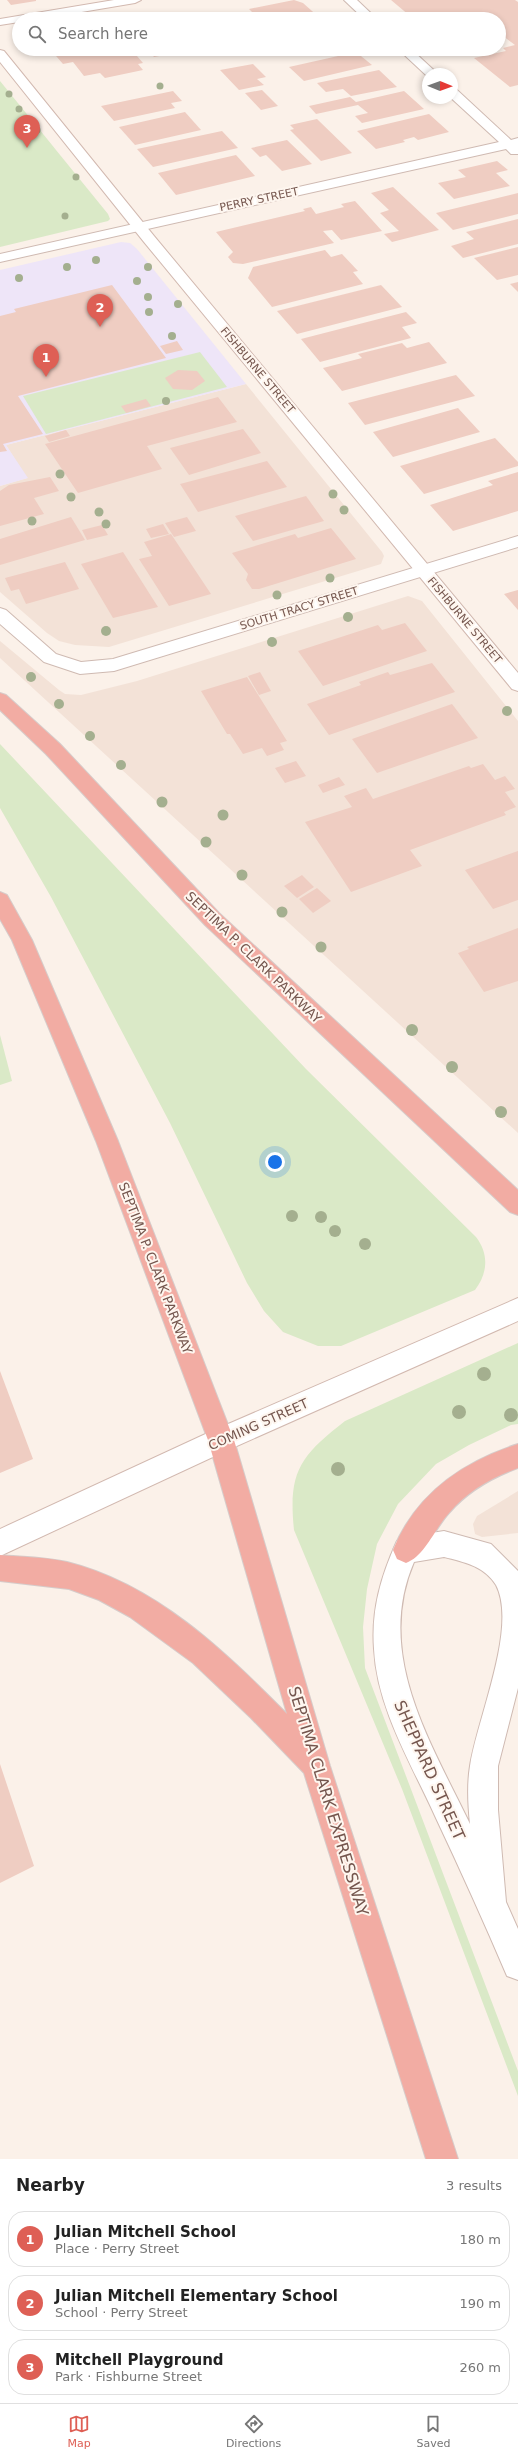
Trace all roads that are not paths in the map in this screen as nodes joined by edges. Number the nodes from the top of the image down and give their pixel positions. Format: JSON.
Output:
{"nodes":[{"id":1,"x":135,"y":0,"type":"edge"},
{"id":2,"x":350,"y":0,"type":"edge"},
{"id":3,"x":61,"y":12,"type":"edge"},
{"id":4,"x":363,"y":12,"type":"edge"},
{"id":5,"x":12,"y":20,"type":"edge"},
{"id":6,"x":0,"y":22,"type":"edge"},
{"id":7,"x":0,"y":54,"type":"edge"},
{"id":8,"x":412,"y":56,"type":"edge"},
{"id":9,"x":425,"y":68,"type":"edge"},
{"id":10,"x":458,"y":97,"type":"edge"},
{"id":11,"x":515,"y":146,"type":"edge"},
{"id":12,"x":138,"y":226,"type":"junction"},
{"id":13,"x":0,"y":258,"type":"edge"},
{"id":14,"x":518,"y":541,"type":"edge"},
{"id":15,"x":423,"y":570,"type":"junction"},
{"id":16,"x":0,"y":614,"type":"edge"},
{"id":17,"x":518,"y":685,"type":"edge"},
{"id":18,"x":0,"y":699,"type":"edge"},
{"id":19,"x":0,"y":900,"type":"edge"},
{"id":20,"x":518,"y":1205,"type":"edge"},
{"id":21,"x":518,"y":1308,"type":"edge"},
{"id":22,"x":221,"y":1440,"type":"junction"},
{"id":23,"x":518,"y":1456,"type":"edge"},
{"id":24,"x":0,"y":1543,"type":"edge"},
{"id":25,"x":406,"y":1550,"type":"junction"},
{"id":26,"x":0,"y":1568,"type":"edge"},
{"id":27,"x":316,"y":1766,"type":"junction"},
{"id":28,"x":491,"y":1903,"type":"junction"},
{"id":29,"x":518,"y":1965,"type":"edge"},
{"id":30,"x":442,"y":2159,"type":"edge"}],
"edges":[{"from":1,"to":3,"type":"street"},
{"from":2,"to":4,"type":"street"},
{"from":5,"to":6,"type":"street"},
{"from":7,"to":12,"type":"street","name":"FISHBURNE STREET"},
{"from":8,"to":9,"type":"street"},
{"from":10,"to":11,"type":"street"},
{"from":11,"to":12,"type":"street","name":"PERRY STREET"},
{"from":12,"to":13,"type":"street","name":"PERRY STREET"},
{"from":12,"to":15,"type":"street","name":"FISHBURNE STREET"},
{"from":14,"to":15,"type":"street","name":"SOUTH TRACY STREET"},
{"from":15,"to":16,"type":"street","name":"SOUTH TRACY STREET"},
{"from":15,"to":17,"type":"street","name":"FISHBURNE STREET"},
{"from":18,"to":20,"type":"highway","name":"SEPTIMA P. CLARK PARKWAY"},
{"from":19,"to":22,"type":"highway","name":"SEPTIMA P. CLARK PARKWAY"},
{"from":21,"to":22,"type":"street","name":"COMING STREET"},
{"from":22,"to":24,"type":"street","name":"COMING STREET"},
{"from":22,"to":27,"type":"highway","name":"SEPTIMA CLARK EXPRESSWAY"},
{"from":23,"to":25,"type":"highway"},
{"from":25,"to":28,"type":"street","name":"SHEPPARD STREET"},
{"from":25,"to":28,"type":"street","name":"SHEPPARD STREET"},
{"from":26,"to":27,"type":"highway"},
{"from":27,"to":30,"type":"highway","name":"SEPTIMA CLARK EXPRESSWAY"},
{"from":28,"to":29,"type":"street","name":"SHEPPARD STREET"}]}
